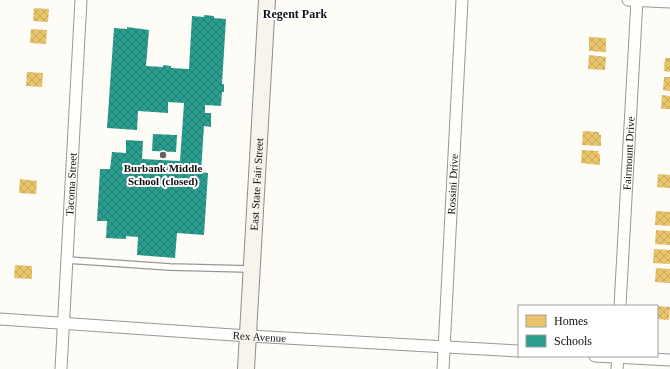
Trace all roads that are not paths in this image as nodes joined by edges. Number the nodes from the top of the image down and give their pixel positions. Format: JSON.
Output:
{"nodes":[{"id":1,"x":81,"y":0,"type":"edge"},
{"id":2,"x":267,"y":0,"type":"edge"},
{"id":3,"x":462,"y":0,"type":"edge"},
{"id":4,"x":628,"y":0,"type":"edge"},
{"id":5,"x":637,"y":0,"type":"edge"},
{"id":6,"x":670,"y":2,"type":"edge"},
{"id":7,"x":67,"y":260,"type":"junction"},
{"id":8,"x":252,"y":269,"type":"junction"},
{"id":9,"x":620,"y":305,"type":"edge"},
{"id":10,"x":0,"y":319,"type":"edge"},
{"id":11,"x":64,"y":323,"type":"junction"},
{"id":12,"x":248,"y":336,"type":"junction"},
{"id":13,"x":444,"y":347,"type":"junction"},
{"id":14,"x":518,"y":352,"type":"edge"},
{"id":15,"x":618,"y":357,"type":"edge"},
{"id":16,"x":670,"y":360,"type":"edge"},
{"id":17,"x":61,"y":369,"type":"edge"},
{"id":18,"x":246,"y":369,"type":"edge"},
{"id":19,"x":443,"y":369,"type":"edge"},
{"id":20,"x":617,"y":369,"type":"edge"}],
"edges":[{"from":1,"to":7,"type":"street","name":"Tacoma Street"},
{"from":2,"to":8,"type":"street","name":"East State Fair Street"},
{"from":3,"to":13,"type":"street","name":"Rossini Drive"},
{"from":4,"to":5,"type":"street"},
{"from":5,"to":6,"type":"street"},
{"from":5,"to":9,"type":"street","name":"Fairmount Drive"},
{"from":7,"to":8,"type":"lane"},
{"from":7,"to":11,"type":"street","name":"Tacoma Street"},
{"from":8,"to":12,"type":"street","name":"East State Fair Street"},
{"from":10,"to":11,"type":"street","name":"Rex Avenue"},
{"from":11,"to":12,"type":"street","name":"Rex Avenue"},
{"from":11,"to":17,"type":"street","name":"Tacoma Street"},
{"from":12,"to":13,"type":"street","name":"Rex Avenue"},
{"from":12,"to":18,"type":"street","name":"East State Fair Street"},
{"from":13,"to":14,"type":"street","name":"Rex Avenue"},
{"from":13,"to":19,"type":"street","name":"Rossini Drive"},
{"from":15,"to":16,"type":"street"},
{"from":15,"to":20,"type":"street"}]}
